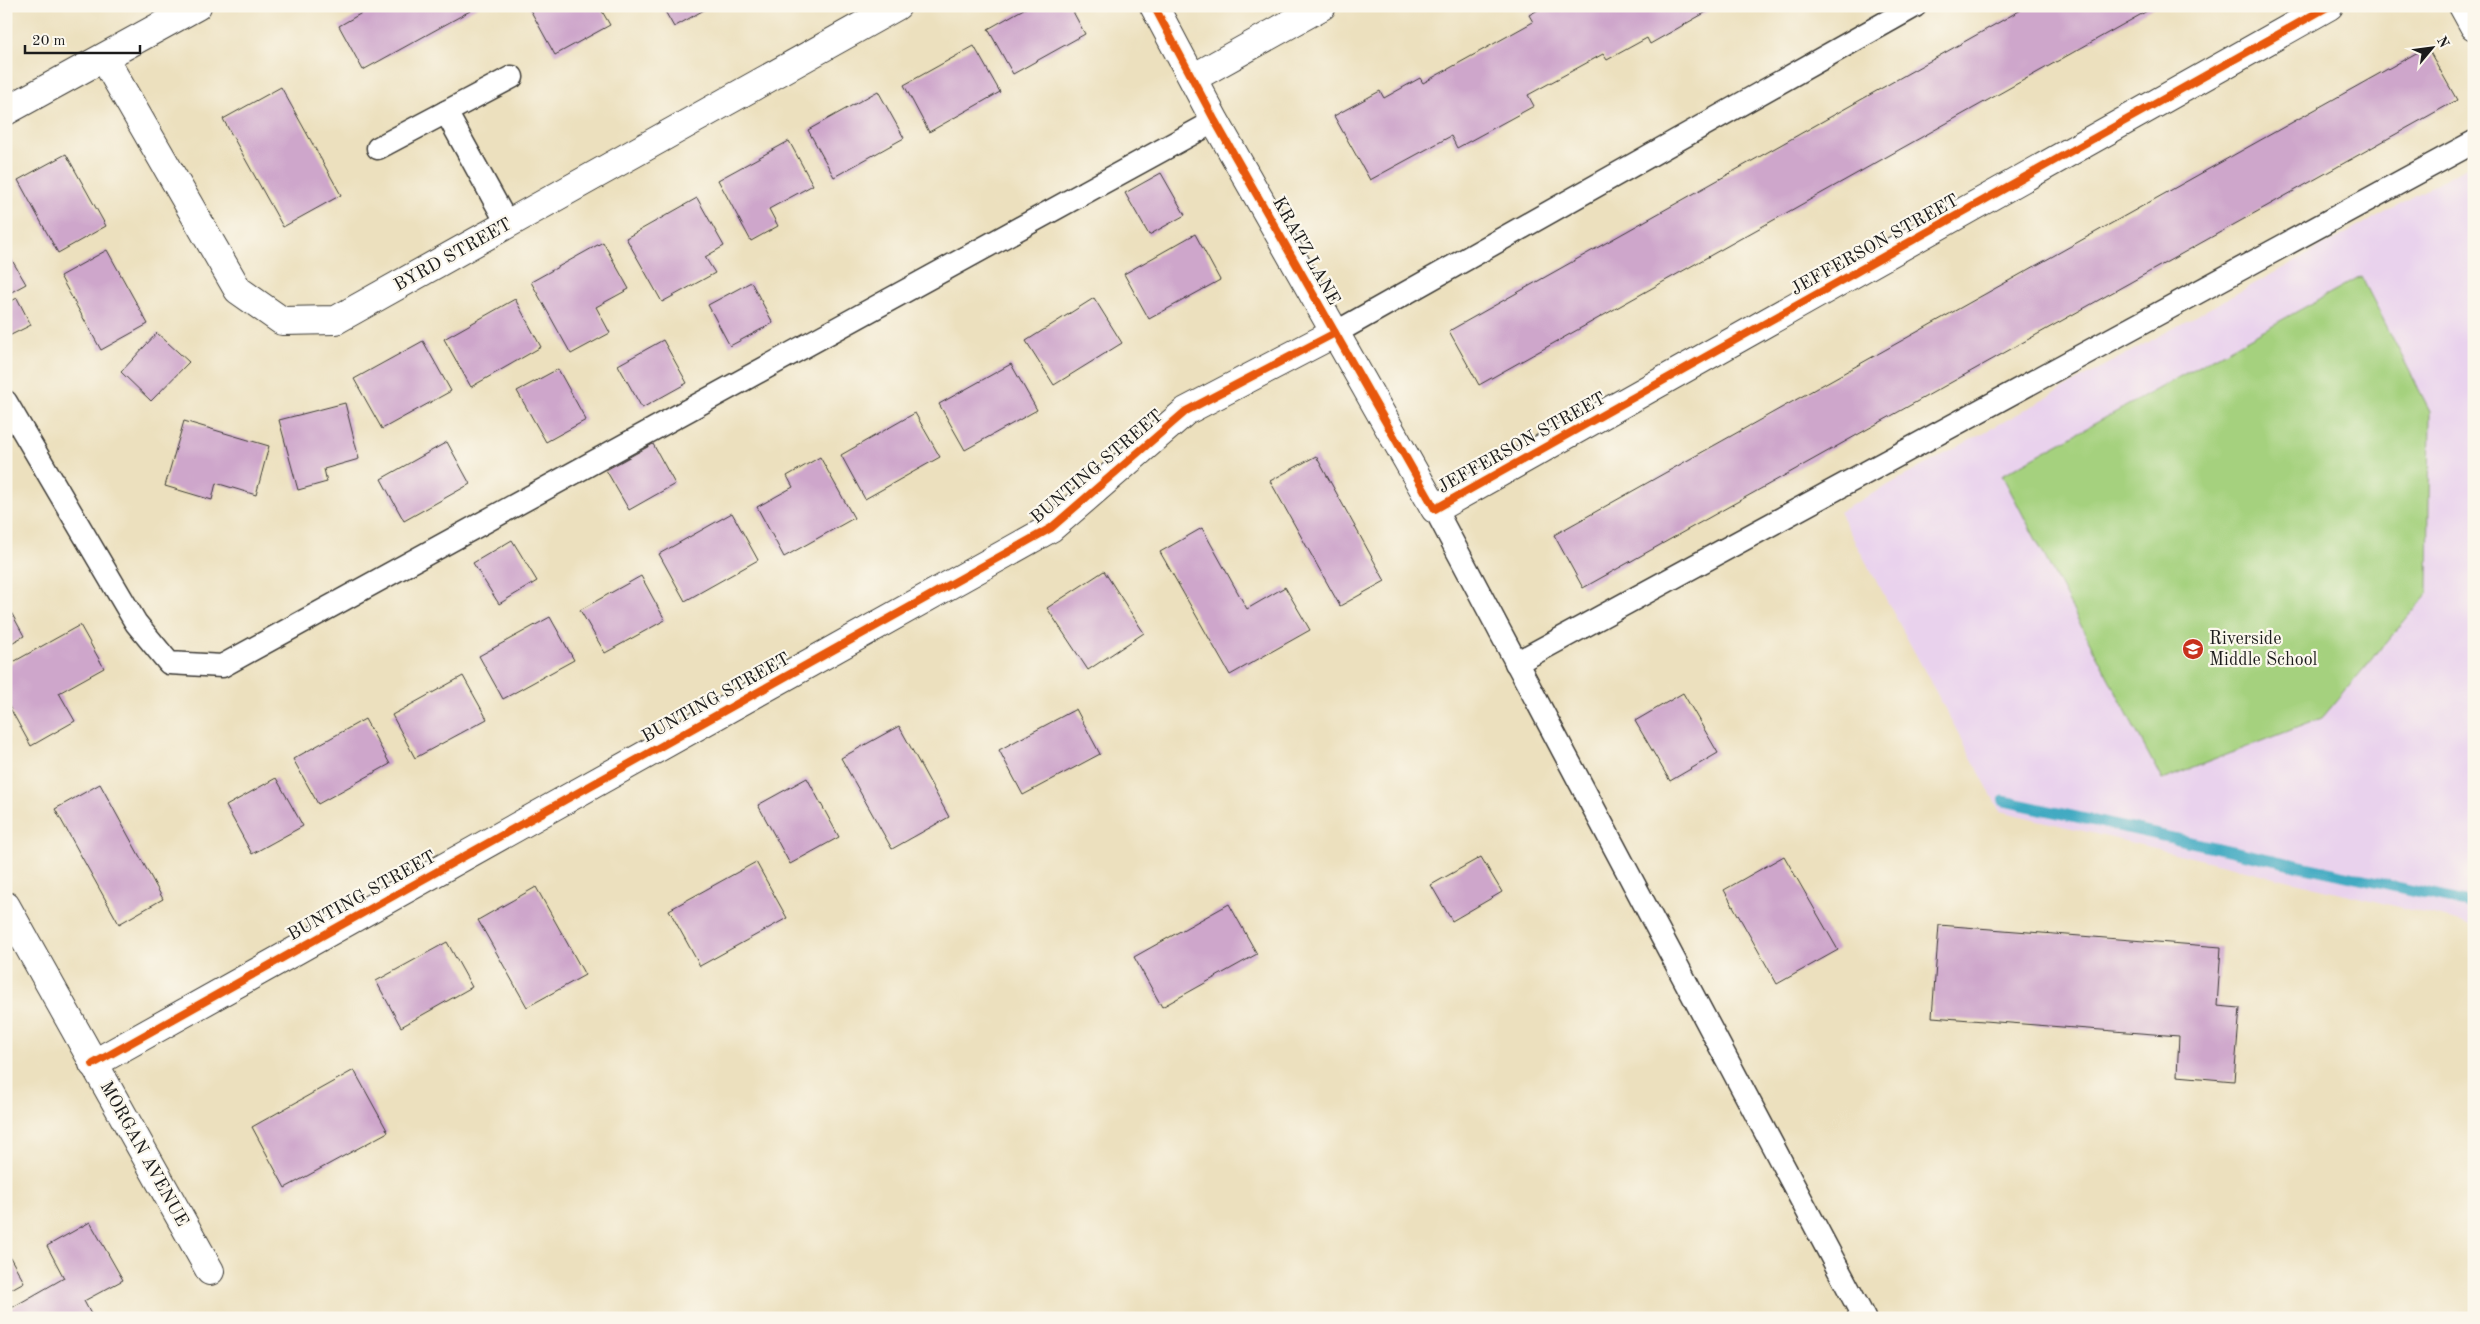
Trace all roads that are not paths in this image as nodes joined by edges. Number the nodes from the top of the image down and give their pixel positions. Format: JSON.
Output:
{"nodes":[{"id":1,"x":197,"y":6,"type":"edge"},
{"id":2,"x":897,"y":6,"type":"edge"},
{"id":3,"x":1154,"y":6,"type":"edge"},
{"id":4,"x":1322,"y":6,"type":"edge"},
{"id":5,"x":1915,"y":6,"type":"edge"},
{"id":6,"x":2330,"y":6,"type":"edge"},
{"id":7,"x":2462,"y":6,"type":"edge"},
{"id":8,"x":2474,"y":26,"type":"edge"},
{"id":9,"x":104,"y":58,"type":"junction"},
{"id":10,"x":512,"y":77,"type":"dead end"},
{"id":11,"x":1193,"y":78,"type":"junction"},
{"id":12,"x":6,"y":111,"type":"edge"},
{"id":13,"x":446,"y":112,"type":"junction"},
{"id":14,"x":1215,"y":121,"type":"junction"},
{"id":15,"x":2474,"y":142,"type":"edge"},
{"id":16,"x":378,"y":148,"type":"dead end"},
{"id":17,"x":508,"y":224,"type":"junction"},
{"id":18,"x":1335,"y":333,"type":"junction"},
{"id":19,"x":6,"y":402,"type":"edge"},
{"id":20,"x":1434,"y":509,"type":"junction"},
{"id":21,"x":1516,"y":663,"type":"junction"},
{"id":22,"x":6,"y":906,"type":"edge"},
{"id":23,"x":93,"y":1064,"type":"junction"},
{"id":24,"x":210,"y":1271,"type":"dead end"},
{"id":25,"x":1864,"y":1318,"type":"edge"}],
"edges":[{"from":1,"to":9,"type":"street"},
{"from":2,"to":17,"type":"street","name":"BYRD STREET"},
{"from":3,"to":11,"type":"street","name":"KRATZ LANE"},
{"from":4,"to":11,"type":"street"},
{"from":5,"to":18,"type":"lane"},
{"from":6,"to":20,"type":"street","name":"JEFFERSON STREET"},
{"from":7,"to":8,"type":"street"},
{"from":9,"to":12,"type":"street"},
{"from":9,"to":17,"type":"street","name":"BYRD STREET"},
{"from":10,"to":13,"type":"lane"},
{"from":11,"to":14,"type":"street","name":"KRATZ LANE"},
{"from":13,"to":16,"type":"lane"},
{"from":13,"to":17,"type":"lane"},
{"from":14,"to":18,"type":"street","name":"KRATZ LANE"},
{"from":14,"to":19,"type":"lane"},
{"from":15,"to":21,"type":"lane"},
{"from":18,"to":20,"type":"street","name":"KRATZ LANE"},
{"from":18,"to":23,"type":"street","name":"BUNTING STREET"},
{"from":20,"to":21,"type":"lane"},
{"from":21,"to":25,"type":"lane"},
{"from":22,"to":23,"type":"street","name":"MORGAN AVENUE"},
{"from":23,"to":24,"type":"street","name":"MORGAN AVENUE"}]}
